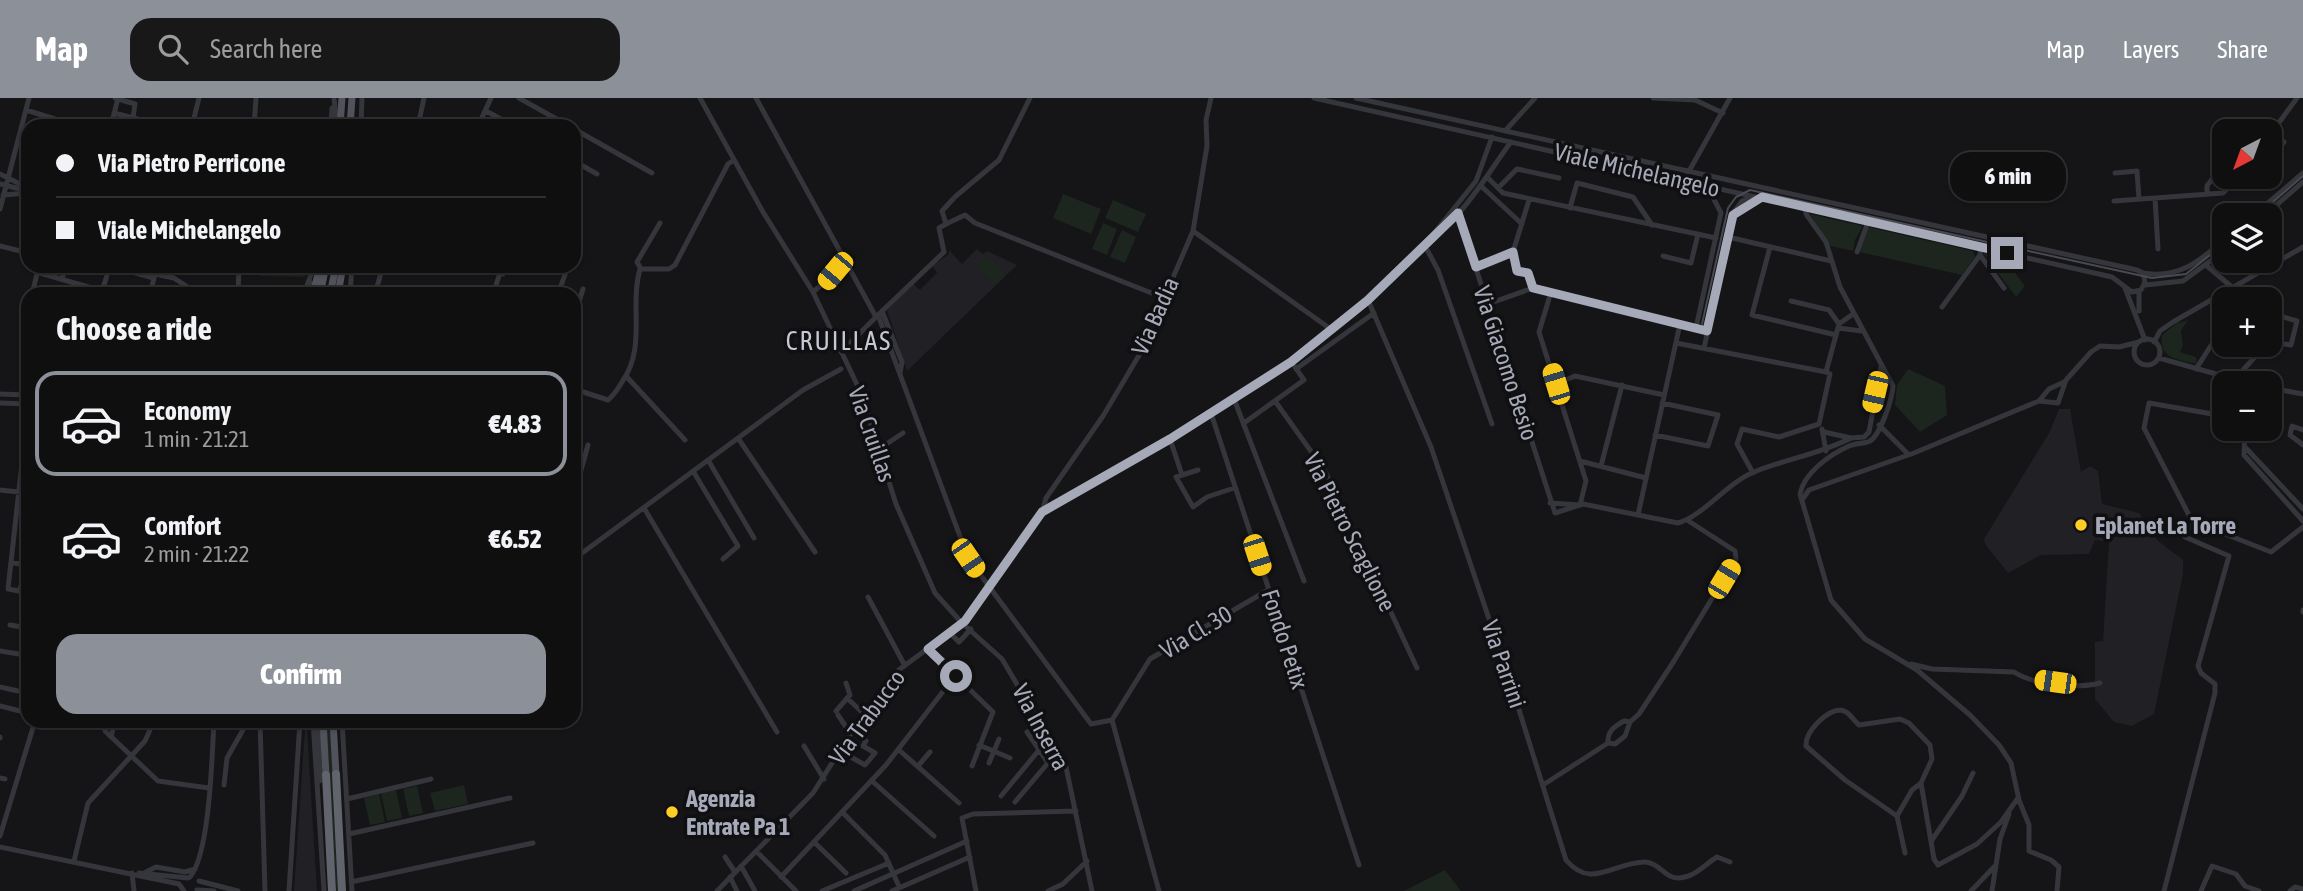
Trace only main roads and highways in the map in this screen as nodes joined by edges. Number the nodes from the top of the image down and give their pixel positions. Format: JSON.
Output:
{"nodes":[{"id":1,"x":342,"y":98,"type":"edge"},
{"id":2,"x":352,"y":98,"type":"edge"},
{"id":3,"x":339,"y":119,"type":"edge"},
{"id":4,"x":350,"y":119,"type":"edge"},
{"id":5,"x":322,"y":728,"type":"edge"},
{"id":6,"x":333,"y":728,"type":"edge"},
{"id":7,"x":336,"y":774,"type":"joint"},
{"id":8,"x":326,"y":775,"type":"joint"},
{"id":9,"x":332,"y":891,"type":"edge"},
{"id":10,"x":342,"y":891,"type":"edge"}],
"edges":[{"from":1,"to":3,"type":"main road"},
{"from":2,"to":4,"type":"main road"},
{"from":5,"to":8,"type":"main road"},
{"from":6,"to":7,"type":"main road"},
{"from":7,"to":10,"type":"highway"},
{"from":8,"to":9,"type":"highway"}]}
